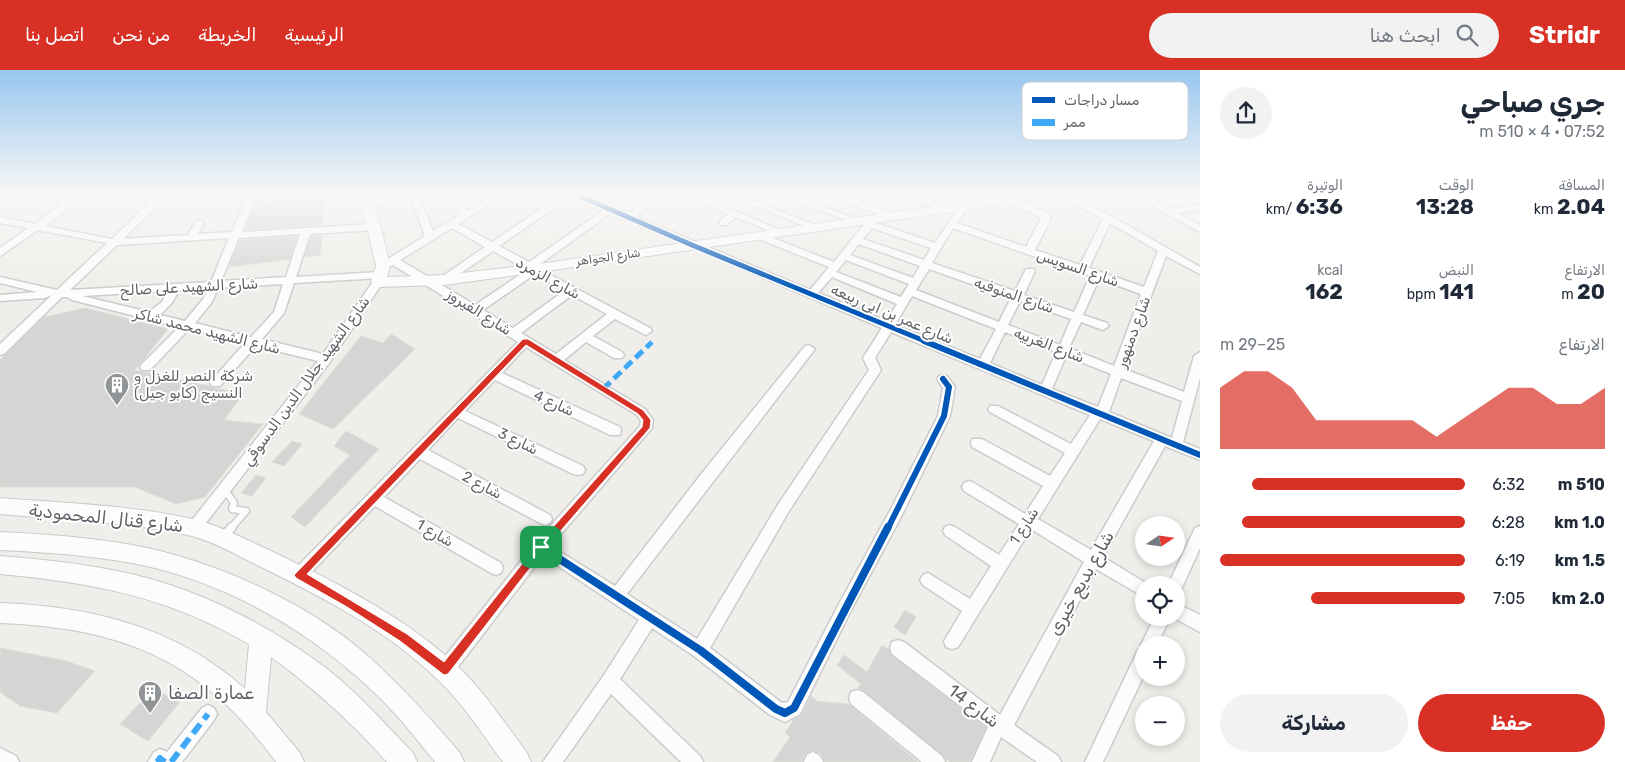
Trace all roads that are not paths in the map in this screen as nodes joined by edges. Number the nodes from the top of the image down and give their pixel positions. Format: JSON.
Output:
{"nodes":[{"id":1,"x":33,"y":226,"type":"edge"},
{"id":2,"x":130,"y":226,"type":"edge"},
{"id":3,"x":197,"y":226,"type":"edge"},
{"id":4,"x":240,"y":226,"type":"edge"},
{"id":5,"x":426,"y":226,"type":"edge"},
{"id":6,"x":447,"y":226,"type":"edge"},
{"id":7,"x":455,"y":226,"type":"edge"},
{"id":8,"x":522,"y":226,"type":"edge"},
{"id":9,"x":588,"y":226,"type":"edge"},
{"id":10,"x":651,"y":226,"type":"edge"},
{"id":11,"x":766,"y":226,"type":"edge"},
{"id":12,"x":821,"y":226,"type":"edge"},
{"id":13,"x":865,"y":226,"type":"edge"},
{"id":14,"x":882,"y":226,"type":"edge"},
{"id":15,"x":950,"y":226,"type":"edge"},
{"id":16,"x":958,"y":226,"type":"edge"},
{"id":17,"x":1042,"y":226,"type":"edge"},
{"id":18,"x":1104,"y":226,"type":"edge"},
{"id":19,"x":1122,"y":226,"type":"edge"},
{"id":20,"x":37,"y":227,"type":"junction"},
{"id":21,"x":374,"y":227,"type":"joint"},
{"id":22,"x":815,"y":227,"type":"joint"},
{"id":23,"x":306,"y":231,"type":"junction"},
{"id":24,"x":780,"y":232,"type":"junction"},
{"id":25,"x":236,"y":235,"type":"junction"},
{"id":26,"x":757,"y":235,"type":"junction"},
{"id":27,"x":430,"y":237,"type":"junction"},
{"id":28,"x":191,"y":238,"type":"junction"},
{"id":29,"x":856,"y":240,"type":"junction"},
{"id":30,"x":114,"y":242,"type":"junction"},
{"id":31,"x":692,"y":245,"type":"junction"},
{"id":32,"x":492,"y":247,"type":"junction"},
{"id":33,"x":937,"y":247,"type":"junction"},
{"id":34,"x":1163,"y":250,"type":"junction"},
{"id":35,"x":1029,"y":251,"type":"junction"},
{"id":36,"x":0,"y":253,"type":"edge"},
{"id":37,"x":844,"y":256,"type":"junction"},
{"id":38,"x":926,"y":264,"type":"junction"},
{"id":39,"x":532,"y":269,"type":"junction"},
{"id":40,"x":833,"y":270,"type":"junction"},
{"id":41,"x":1083,"y":270,"type":"junction"},
{"id":42,"x":384,"y":271,"type":"junction"},
{"id":43,"x":1030,"y":271,"type":"dead end"},
{"id":44,"x":1200,"y":271,"type":"edge"},
{"id":45,"x":1096,"y":274,"type":"junction"},
{"id":46,"x":0,"y":280,"type":"edge"},
{"id":47,"x":444,"y":280,"type":"junction"},
{"id":48,"x":290,"y":281,"type":"junction"},
{"id":49,"x":430,"y":281,"type":"junction"},
{"id":50,"x":216,"y":285,"type":"junction"},
{"id":51,"x":912,"y":287,"type":"junction"},
{"id":52,"x":175,"y":288,"type":"junction"},
{"id":53,"x":571,"y":291,"type":"junction"},
{"id":54,"x":1147,"y":292,"type":"junction"},
{"id":55,"x":60,"y":294,"type":"junction"},
{"id":56,"x":812,"y":294,"type":"junction"},
{"id":57,"x":1017,"y":296,"type":"junction"},
{"id":58,"x":0,"y":298,"type":"edge"},
{"id":59,"x":903,"y":302,"type":"junction"},
{"id":60,"x":475,"y":310,"type":"junction"},
{"id":61,"x":614,"y":314,"type":"junction"},
{"id":62,"x":150,"y":317,"type":"junction"},
{"id":63,"x":1077,"y":317,"type":"junction"},
{"id":64,"x":186,"y":326,"type":"junction"},
{"id":65,"x":1103,"y":326,"type":"dead end"},
{"id":66,"x":888,"y":327,"type":"junction"},
{"id":67,"x":1002,"y":327,"type":"junction"},
{"id":68,"x":646,"y":331,"type":"dead end"},
{"id":69,"x":513,"y":334,"type":"junction"},
{"id":70,"x":586,"y":337,"type":"junction"},
{"id":71,"x":525,"y":341,"type":"junction"},
{"id":72,"x":254,"y":342,"type":"junction"},
{"id":73,"x":809,"y":349,"type":"dead end"},
{"id":74,"x":1063,"y":350,"type":"junction"},
{"id":75,"x":0,"y":352,"type":"edge"},
{"id":76,"x":618,"y":355,"type":"dead end"},
{"id":77,"x":1200,"y":356,"type":"edge"},
{"id":78,"x":326,"y":359,"type":"junction"},
{"id":79,"x":556,"y":360,"type":"junction"},
{"id":80,"x":983,"y":365,"type":"junction"},
{"id":81,"x":146,"y":367,"type":"dead end"},
{"id":82,"x":1118,"y":372,"type":"junction"},
{"id":83,"x":494,"y":374,"type":"junction"},
{"id":84,"x":943,"y":380,"type":"dead end"},
{"id":85,"x":216,"y":383,"type":"dead end"},
{"id":86,"x":1046,"y":391,"type":"junction"},
{"id":87,"x":1189,"y":398,"type":"junction"},
{"id":88,"x":994,"y":409,"type":"dead end"},
{"id":89,"x":457,"y":412,"type":"junction"},
{"id":90,"x":1100,"y":413,"type":"junction"},
{"id":91,"x":615,"y":431,"type":"dead end"},
{"id":92,"x":1169,"y":442,"type":"junction"},
{"id":93,"x":977,"y":443,"type":"dead end"},
{"id":94,"x":1073,"y":451,"type":"junction"},
{"id":95,"x":419,"y":452,"type":"junction"},
{"id":96,"x":1200,"y":455,"type":"edge"},
{"id":97,"x":578,"y":470,"type":"dead end"},
{"id":98,"x":1052,"y":484,"type":"junction"},
{"id":99,"x":969,"y":487,"type":"dead end"},
{"id":100,"x":225,"y":490,"type":"junction"},
{"id":101,"x":374,"y":498,"type":"junction"},
{"id":102,"x":0,"y":506,"type":"edge"},
{"id":103,"x":545,"y":519,"type":"dead end"},
{"id":104,"x":1027,"y":521,"type":"junction"},
{"id":105,"x":194,"y":528,"type":"junction"},
{"id":106,"x":950,"y":531,"type":"dead end"},
{"id":107,"x":1200,"y":532,"type":"edge"},
{"id":108,"x":222,"y":538,"type":"junction"},
{"id":109,"x":0,"y":541,"type":"edge"},
{"id":110,"x":541,"y":547,"type":"junction"},
{"id":111,"x":1093,"y":560,"type":"junction"},
{"id":112,"x":1000,"y":564,"type":"junction"},
{"id":113,"x":0,"y":565,"type":"edge"},
{"id":114,"x":496,"y":568,"type":"dead end"},
{"id":115,"x":299,"y":575,"type":"junction"},
{"id":116,"x":1180,"y":576,"type":"edge"},
{"id":117,"x":928,"y":580,"type":"dead end"},
{"id":118,"x":1135,"y":585,"type":"edge"},
{"id":119,"x":617,"y":595,"type":"junction"},
{"id":120,"x":972,"y":609,"type":"junction"},
{"id":121,"x":0,"y":613,"type":"edge"},
{"id":122,"x":1185,"y":615,"type":"edge"},
{"id":123,"x":650,"y":617,"type":"junction"},
{"id":124,"x":1200,"y":624,"type":"edge"},
{"id":125,"x":261,"y":637,"type":"junction"},
{"id":126,"x":952,"y":641,"type":"dead end"},
{"id":127,"x":898,"y":648,"type":"dead end"},
{"id":128,"x":700,"y":650,"type":"junction"},
{"id":129,"x":444,"y":670,"type":"junction"},
{"id":130,"x":1135,"y":675,"type":"edge"},
{"id":131,"x":610,"y":681,"type":"junction"},
{"id":132,"x":857,"y":698,"type":"dead end"},
{"id":133,"x":208,"y":714,"type":"dead end"},
{"id":134,"x":254,"y":715,"type":"junction"},
{"id":135,"x":1001,"y":726,"type":"junction"},
{"id":136,"x":0,"y":757,"type":"edge"},
{"id":137,"x":692,"y":761,"type":"edge"},
{"id":138,"x":10,"y":762,"type":"edge"},
{"id":139,"x":157,"y":762,"type":"edge"},
{"id":140,"x":165,"y":762,"type":"edge"},
{"id":141,"x":171,"y":762,"type":"edge"},
{"id":142,"x":291,"y":762,"type":"edge"},
{"id":143,"x":404,"y":762,"type":"edge"},
{"id":144,"x":451,"y":762,"type":"edge"},
{"id":145,"x":518,"y":762,"type":"edge"},
{"id":146,"x":552,"y":762,"type":"edge"},
{"id":147,"x":936,"y":762,"type":"edge"},
{"id":148,"x":981,"y":762,"type":"edge"},
{"id":149,"x":1052,"y":762,"type":"edge"},
{"id":150,"x":1094,"y":762,"type":"edge"}],
"edges":[{"from":1,"to":20,"type":"street"},
{"from":2,"to":30,"type":"street"},
{"from":3,"to":28,"type":"street"},
{"from":4,"to":25,"type":"street"},
{"from":5,"to":27,"type":"street"},
{"from":6,"to":27,"type":"street"},
{"from":7,"to":32,"type":"street","name":"شارع الزمرد"},
{"from":8,"to":32,"type":"street"},
{"from":9,"to":39,"type":"street"},
{"from":10,"to":31,"type":"street","name":"شارع عمر بن ابى ربيعه"},
{"from":11,"to":24,"type":"street"},
{"from":12,"to":22,"type":"main road","name":"شارع الجواهر"},
{"from":13,"to":29,"type":"street"},
{"from":14,"to":33,"type":"street"},
{"from":15,"to":33,"type":"street"},
{"from":16,"to":35,"type":"street","name":"شارع السويس"},
{"from":17,"to":35,"type":"street"},
{"from":18,"to":41,"type":"street"},
{"from":19,"to":34,"type":"street"},
{"from":20,"to":30,"type":"street"},
{"from":20,"to":36,"type":"street"},
{"from":21,"to":23,"type":"street"},
{"from":21,"to":42,"type":"main road"},
{"from":22,"to":24,"type":"main road","name":"شارع الجواهر"},
{"from":23,"to":25,"type":"street"},
{"from":23,"to":48,"type":"street"},
{"from":24,"to":26,"type":"main road","name":"شارع الجواهر"},
{"from":25,"to":28,"type":"street"},
{"from":25,"to":50,"type":"street"},
{"from":26,"to":31,"type":"main road","name":"شارع الجواهر"},
{"from":26,"to":40,"type":"street"},
{"from":27,"to":42,"type":"street"},
{"from":28,"to":30,"type":"street"},
{"from":29,"to":37,"type":"street"},
{"from":29,"to":38,"type":"street","name":"شارع المنوفيه"},
{"from":30,"to":55,"type":"street"},
{"from":31,"to":39,"type":"main road","name":"شارع الجواهر"},
{"from":31,"to":56,"type":"street","name":"شارع عمر بن ابى ربيعه"},
{"from":32,"to":39,"type":"street","name":"شارع الزمرد"},
{"from":32,"to":47,"type":"street"},
{"from":33,"to":38,"type":"street"},
{"from":34,"to":44,"type":"street"},
{"from":34,"to":54,"type":"street","name":"شارع دمنهور"},
{"from":35,"to":41,"type":"street","name":"شارع السويس"},
{"from":37,"to":40,"type":"street"},
{"from":37,"to":51,"type":"street","name":"شارع الغربيه"},
{"from":38,"to":51,"type":"street"},
{"from":38,"to":57,"type":"street","name":"شارع المنوفيه"},
{"from":39,"to":47,"type":"main road","name":"شارع الجواهر"},
{"from":39,"to":53,"type":"street","name":"شارع الزمرد"},
{"from":39,"to":60,"type":"street"},
{"from":40,"to":56,"type":"street"},
{"from":40,"to":59,"type":"street"},
{"from":41,"to":45,"type":"street","name":"شارع السويس"},
{"from":42,"to":48,"type":"street","name":"شارع الشهيد على صالح"},
{"from":42,"to":49,"type":"main road","name":"شارع الجواهر"},
{"from":42,"to":49,"type":"street","name":"شارع الفيروز"},
{"from":42,"to":78,"type":"street","name":"شارع الشهيد جلال الدين الدسوقي"},
{"from":43,"to":57,"type":"street"},
{"from":45,"to":54,"type":"street","name":"شارع السويس"},
{"from":45,"to":63,"type":"street"},
{"from":46,"to":55,"type":"street","name":"شارع الشهيد على صالح"},
{"from":47,"to":49,"type":"main road","name":"شارع الجواهر"},
{"from":48,"to":50,"type":"street","name":"شارع الشهيد على صالح"},
{"from":48,"to":72,"type":"street"},
{"from":49,"to":60,"type":"street","name":"شارع الفيروز"},
{"from":50,"to":52,"type":"street","name":"شارع الشهيد على صالح"},
{"from":50,"to":64,"type":"street"},
{"from":51,"to":59,"type":"street"},
{"from":51,"to":67,"type":"street","name":"شارع الغربيه"},
{"from":52,"to":55,"type":"street","name":"شارع الشهيد على صالح"},
{"from":52,"to":62,"type":"street"},
{"from":53,"to":61,"type":"street","name":"شارع الزمرد"},
{"from":53,"to":69,"type":"street"},
{"from":54,"to":82,"type":"street","name":"شارع دمنهور"},
{"from":55,"to":58,"type":"street","name":"شارع الشهيد محمد شاكر"},
{"from":55,"to":62,"type":"street","name":"شارع الشهيد محمد شاكر"},
{"from":55,"to":75,"type":"street"},
{"from":56,"to":66,"type":"street","name":"شارع عمر بن ابى ربيعه"},
{"from":57,"to":63,"type":"street","name":"شارع المنوفيه"},
{"from":57,"to":67,"type":"street"},
{"from":59,"to":66,"type":"street"},
{"from":60,"to":69,"type":"street","name":"شارع الفيروز"},
{"from":61,"to":68,"type":"street","name":"شارع الزمرد"},
{"from":61,"to":70,"type":"street"},
{"from":62,"to":64,"type":"street","name":"شارع الشهيد محمد شاكر"},
{"from":63,"to":65,"type":"street","name":"شارع المنوفيه"},
{"from":63,"to":74,"type":"street"},
{"from":64,"to":72,"type":"street","name":"شارع الشهيد محمد شاكر"},
{"from":64,"to":81,"type":"street"},
{"from":66,"to":80,"type":"street","name":"شارع عمر بن ابى ربيعه"},
{"from":66,"to":128,"type":"street"},
{"from":67,"to":74,"type":"street","name":"شارع الغربيه"},
{"from":67,"to":80,"type":"street"},
{"from":69,"to":71,"type":"street","name":"شارع الفيروز"},
{"from":70,"to":76,"type":"street"},
{"from":70,"to":79,"type":"street"},
{"from":71,"to":79,"type":"street","name":"شارع الفيروز"},
{"from":71,"to":83,"type":"street"},
{"from":72,"to":78,"type":"street","name":"شارع الشهيد محمد شاكر"},
{"from":72,"to":85,"type":"street"},
{"from":73,"to":119,"type":"street"},
{"from":74,"to":82,"type":"street","name":"شارع الغربيه"},
{"from":74,"to":86,"type":"street"},
{"from":77,"to":87,"type":"street","name":"شارع بديع خيرى"},
{"from":78,"to":100,"type":"street","name":"شارع الشهيد جلال الدين الدسوقي"},
{"from":79,"to":110,"type":"street","name":"شارع الفيروز"},
{"from":80,"to":86,"type":"street","name":"شارع عمر بن ابى ربيعه"},
{"from":82,"to":87,"type":"street","name":"شارع الغربيه"},
{"from":82,"to":90,"type":"street","name":"شارع دمنهور"},
{"from":83,"to":89,"type":"street"},
{"from":83,"to":91,"type":"street","name":"شارع 4"},
{"from":84,"to":128,"type":"street"},
{"from":86,"to":90,"type":"street","name":"شارع عمر بن ابى ربيعه"},
{"from":87,"to":92,"type":"street","name":"شارع بديع خيرى"},
{"from":88,"to":94,"type":"street"},
{"from":89,"to":95,"type":"street"},
{"from":89,"to":97,"type":"street","name":"شارع 3"},
{"from":90,"to":92,"type":"street","name":"شارع عمر بن ابى ربيعه"},
{"from":90,"to":94,"type":"street","name":"شارع 1"},
{"from":92,"to":96,"type":"street","name":"شارع عمر بن ابى ربيعه"},
{"from":92,"to":111,"type":"street","name":"شارع بديع خيرى"},
{"from":93,"to":98,"type":"street"},
{"from":94,"to":98,"type":"street","name":"شارع 1"},
{"from":95,"to":101,"type":"street"},
{"from":95,"to":103,"type":"street","name":"شارع 2"},
{"from":98,"to":104,"type":"street","name":"شارع 1"},
{"from":99,"to":104,"type":"street"},
{"from":100,"to":105,"type":"street","name":"شارع الشهيد جلال الدين الدسوقي"},
{"from":100,"to":108,"type":"lane"},
{"from":101,"to":114,"type":"street","name":"شارع 1"},
{"from":101,"to":115,"type":"street"},
{"from":102,"to":105,"type":"main road","name":"شارع قنال المحمودية"},
{"from":104,"to":111,"type":"street"},
{"from":104,"to":112,"type":"street","name":"شارع 1"},
{"from":105,"to":108,"type":"main road","name":"شارع قنال المحمودية"},
{"from":106,"to":112,"type":"street"},
{"from":107,"to":116,"type":"street"},
{"from":108,"to":115,"type":"main road","name":"شارع قنال المحمودية"},
{"from":109,"to":144,"type":"main road"},
{"from":110,"to":119,"type":"street"},
{"from":110,"to":129,"type":"street"},
{"from":111,"to":118,"type":"street"},
{"from":111,"to":135,"type":"street","name":"شارع بديع خيرى"},
{"from":112,"to":120,"type":"street","name":"شارع 1"},
{"from":113,"to":125,"type":"main road"},
{"from":115,"to":129,"type":"main road","name":"شارع قنال المحمودية"},
{"from":117,"to":120,"type":"street"},
{"from":119,"to":123,"type":"street"},
{"from":120,"to":126,"type":"street","name":"شارع 1"},
{"from":121,"to":134,"type":"main road"},
{"from":122,"to":124,"type":"street"},
{"from":123,"to":128,"type":"street"},
{"from":123,"to":131,"type":"street"},
{"from":125,"to":134,"type":"main road"},
{"from":125,"to":143,"type":"main road"},
{"from":127,"to":135,"type":"street","name":"شارع 14"},
{"from":129,"to":145,"type":"main road","name":"شارع قنال المحمودية"},
{"from":130,"to":150,"type":"street"},
{"from":131,"to":137,"type":"street"},
{"from":131,"to":146,"type":"street"},
{"from":132,"to":147,"type":"street"},
{"from":133,"to":141,"type":"street"},
{"from":134,"to":142,"type":"main road"},
{"from":135,"to":148,"type":"street","name":"شارع بديع خيرى"},
{"from":135,"to":149,"type":"street","name":"شارع 14"},
{"from":136,"to":138,"type":"street"},
{"from":139,"to":140,"type":"street"}]}
